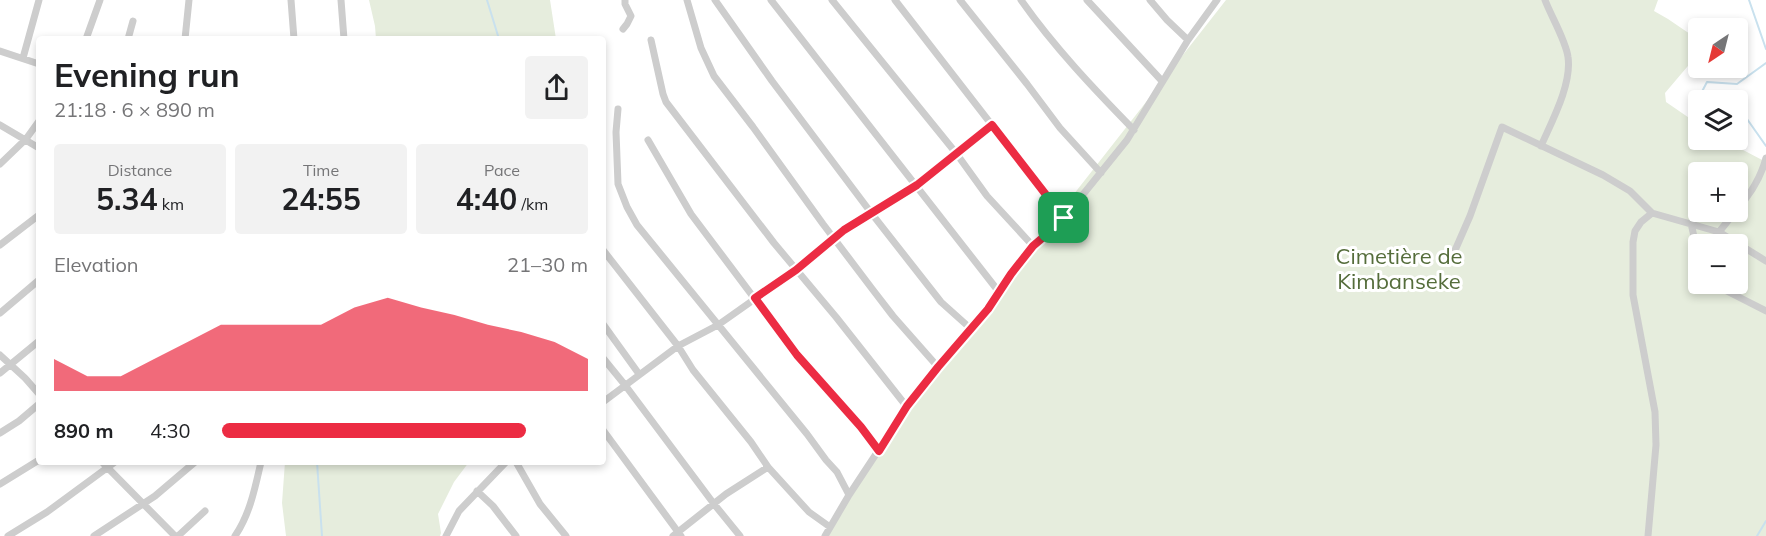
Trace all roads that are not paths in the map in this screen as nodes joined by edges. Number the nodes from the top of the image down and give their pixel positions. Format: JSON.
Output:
{"nodes":[{"id":1,"x":39,"y":0,"type":"edge"},
{"id":2,"x":100,"y":0,"type":"edge"},
{"id":3,"x":189,"y":0,"type":"edge"},
{"id":4,"x":291,"y":0,"type":"edge"},
{"id":5,"x":341,"y":0,"type":"edge"},
{"id":6,"x":625,"y":0,"type":"edge"},
{"id":7,"x":687,"y":0,"type":"edge"},
{"id":8,"x":715,"y":0,"type":"edge"},
{"id":9,"x":771,"y":0,"type":"edge"},
{"id":10,"x":832,"y":0,"type":"edge"},
{"id":11,"x":895,"y":0,"type":"edge"},
{"id":12,"x":960,"y":0,"type":"edge"},
{"id":13,"x":1021,"y":0,"type":"edge"},
{"id":14,"x":1087,"y":0,"type":"edge"},
{"id":15,"x":1149,"y":0,"type":"edge"},
{"id":16,"x":1545,"y":0,"type":"edge"},
{"id":17,"x":1215,"y":1,"type":"edge"},
{"id":18,"x":133,"y":21,"type":"dead end"},
{"id":19,"x":623,"y":29,"type":"dead end"},
{"id":20,"x":87,"y":36,"type":"edge"},
{"id":21,"x":129,"y":36,"type":"edge"},
{"id":22,"x":185,"y":36,"type":"edge"},
{"id":23,"x":294,"y":36,"type":"edge"},
{"id":24,"x":344,"y":36,"type":"edge"},
{"id":25,"x":651,"y":40,"type":"dead end"},
{"id":26,"x":1188,"y":40,"type":"junction"},
{"id":27,"x":0,"y":51,"type":"edge"},
{"id":28,"x":23,"y":58,"type":"junction"},
{"id":29,"x":36,"y":63,"type":"edge"},
{"id":30,"x":1162,"y":81,"type":"junction"},
{"id":31,"x":618,"y":109,"type":"dead end"},
{"id":32,"x":0,"y":125,"type":"edge"},
{"id":33,"x":36,"y":125,"type":"edge"},
{"id":34,"x":992,"y":125,"type":"junction"},
{"id":35,"x":1134,"y":130,"type":"junction"},
{"id":36,"x":26,"y":140,"type":"junction"},
{"id":37,"x":648,"y":140,"type":"dead end"},
{"id":38,"x":36,"y":146,"type":"edge"},
{"id":39,"x":1541,"y":146,"type":"junction"},
{"id":40,"x":956,"y":153,"type":"junction"},
{"id":41,"x":1766,"y":158,"type":"edge"},
{"id":42,"x":0,"y":164,"type":"edge"},
{"id":43,"x":1101,"y":173,"type":"junction"},
{"id":44,"x":917,"y":185,"type":"junction"},
{"id":45,"x":1748,"y":193,"type":"edge"},
{"id":46,"x":1652,"y":213,"type":"junction"},
{"id":47,"x":872,"y":214,"type":"junction"},
{"id":48,"x":36,"y":218,"type":"edge"},
{"id":49,"x":1064,"y":218,"type":"junction"},
{"id":50,"x":1727,"y":222,"type":"edge"},
{"id":51,"x":1691,"y":223,"type":"junction"},
{"id":52,"x":1719,"y":232,"type":"junction"},
{"id":53,"x":1693,"y":234,"type":"edge"},
{"id":54,"x":834,"y":237,"type":"junction"},
{"id":55,"x":0,"y":245,"type":"edge"},
{"id":56,"x":1033,"y":246,"type":"junction"},
{"id":57,"x":606,"y":254,"type":"edge"},
{"id":58,"x":1453,"y":255,"type":"dead end"},
{"id":59,"x":1766,"y":261,"type":"edge"},
{"id":60,"x":796,"y":270,"type":"junction"},
{"id":61,"x":36,"y":283,"type":"edge"},
{"id":62,"x":999,"y":292,"type":"junction"},
{"id":63,"x":1733,"y":294,"type":"edge"},
{"id":64,"x":755,"y":298,"type":"junction"},
{"id":65,"x":1766,"y":311,"type":"edge"},
{"id":66,"x":0,"y":313,"type":"edge"},
{"id":67,"x":718,"y":325,"type":"junction"},
{"id":68,"x":606,"y":328,"type":"edge"},
{"id":69,"x":970,"y":328,"type":"junction"},
{"id":70,"x":36,"y":343,"type":"edge"},
{"id":71,"x":678,"y":346,"type":"junction"},
{"id":72,"x":0,"y":355,"type":"edge"},
{"id":73,"x":606,"y":362,"type":"edge"},
{"id":74,"x":10,"y":364,"type":"junction"},
{"id":75,"x":938,"y":367,"type":"junction"},
{"id":76,"x":0,"y":373,"type":"edge"},
{"id":77,"x":639,"y":374,"type":"junction"},
{"id":78,"x":626,"y":385,"type":"junction"},
{"id":79,"x":36,"y":390,"type":"edge"},
{"id":80,"x":606,"y":400,"type":"edge"},
{"id":81,"x":907,"y":406,"type":"junction"},
{"id":82,"x":36,"y":407,"type":"edge"},
{"id":83,"x":0,"y":433,"type":"edge"},
{"id":84,"x":606,"y":434,"type":"edge"},
{"id":85,"x":879,"y":451,"type":"junction"},
{"id":86,"x":36,"y":462,"type":"edge"},
{"id":87,"x":105,"y":465,"type":"edge"},
{"id":88,"x":191,"y":465,"type":"edge"},
{"id":89,"x":260,"y":465,"type":"edge"},
{"id":90,"x":503,"y":465,"type":"edge"},
{"id":91,"x":518,"y":465,"type":"edge"},
{"id":92,"x":768,"y":467,"type":"junction"},
{"id":93,"x":0,"y":484,"type":"edge"},
{"id":94,"x":477,"y":491,"type":"junction"},
{"id":95,"x":849,"y":495,"type":"junction"},
{"id":96,"x":143,"y":503,"type":"junction"},
{"id":97,"x":714,"y":504,"type":"junction"},
{"id":98,"x":205,"y":511,"type":"dead end"},
{"id":99,"x":830,"y":527,"type":"junction"},
{"id":100,"x":678,"y":535,"type":"edge"},
{"id":101,"x":8,"y":536,"type":"edge"},
{"id":102,"x":94,"y":536,"type":"edge"},
{"id":103,"x":177,"y":536,"type":"edge"},
{"id":104,"x":235,"y":536,"type":"edge"},
{"id":105,"x":446,"y":536,"type":"edge"},
{"id":106,"x":516,"y":536,"type":"edge"},
{"id":107,"x":566,"y":536,"type":"edge"},
{"id":108,"x":740,"y":536,"type":"edge"},
{"id":109,"x":825,"y":536,"type":"edge"},
{"id":110,"x":1648,"y":536,"type":"edge"}],
"edges":[{"from":1,"to":28,"type":"street"},
{"from":2,"to":20,"type":"street"},
{"from":3,"to":22,"type":"street"},
{"from":4,"to":23,"type":"street"},
{"from":5,"to":24,"type":"street"},
{"from":6,"to":19,"type":"street"},
{"from":7,"to":54,"type":"street"},
{"from":8,"to":47,"type":"street"},
{"from":9,"to":44,"type":"street"},
{"from":10,"to":40,"type":"street"},
{"from":11,"to":34,"type":"street"},
{"from":12,"to":43,"type":"street"},
{"from":13,"to":35,"type":"street"},
{"from":14,"to":30,"type":"street"},
{"from":15,"to":26,"type":"street"},
{"from":16,"to":39,"type":"street"},
{"from":17,"to":26,"type":"street"},
{"from":18,"to":21,"type":"street"},
{"from":25,"to":60,"type":"street"},
{"from":26,"to":30,"type":"street"},
{"from":27,"to":28,"type":"street"},
{"from":28,"to":29,"type":"street"},
{"from":30,"to":35,"type":"street"},
{"from":31,"to":67,"type":"street"},
{"from":32,"to":36,"type":"street"},
{"from":33,"to":36,"type":"street"},
{"from":34,"to":40,"type":"street"},
{"from":34,"to":49,"type":"street"},
{"from":35,"to":43,"type":"street"},
{"from":36,"to":38,"type":"street"},
{"from":36,"to":42,"type":"street"},
{"from":37,"to":64,"type":"street"},
{"from":39,"to":46,"type":"street"},
{"from":39,"to":58,"type":"street"},
{"from":40,"to":44,"type":"street"},
{"from":40,"to":56,"type":"street"},
{"from":41,"to":45,"type":"street"},
{"from":43,"to":49,"type":"street"},
{"from":44,"to":47,"type":"street"},
{"from":44,"to":62,"type":"street"},
{"from":46,"to":51,"type":"street"},
{"from":46,"to":110,"type":"street"},
{"from":47,"to":54,"type":"street"},
{"from":47,"to":69,"type":"street"},
{"from":48,"to":55,"type":"street"},
{"from":49,"to":56,"type":"street"},
{"from":50,"to":52,"type":"street"},
{"from":51,"to":52,"type":"street"},
{"from":51,"to":53,"type":"street"},
{"from":52,"to":59,"type":"street"},
{"from":54,"to":60,"type":"street"},
{"from":54,"to":75,"type":"street"},
{"from":56,"to":62,"type":"street"},
{"from":57,"to":71,"type":"street"},
{"from":60,"to":64,"type":"street"},
{"from":60,"to":81,"type":"street"},
{"from":61,"to":66,"type":"street"},
{"from":62,"to":69,"type":"street"},
{"from":63,"to":65,"type":"street"},
{"from":64,"to":67,"type":"street"},
{"from":64,"to":85,"type":"street"},
{"from":67,"to":71,"type":"street"},
{"from":67,"to":95,"type":"street"},
{"from":68,"to":77,"type":"street"},
{"from":69,"to":75,"type":"street"},
{"from":70,"to":74,"type":"street"},
{"from":71,"to":77,"type":"street"},
{"from":71,"to":92,"type":"street"},
{"from":72,"to":74,"type":"street"},
{"from":73,"to":78,"type":"street"},
{"from":74,"to":76,"type":"street"},
{"from":74,"to":79,"type":"street"},
{"from":75,"to":81,"type":"street"},
{"from":77,"to":78,"type":"street"},
{"from":78,"to":80,"type":"street"},
{"from":78,"to":97,"type":"street"},
{"from":81,"to":85,"type":"street"},
{"from":82,"to":83,"type":"street"},
{"from":84,"to":100,"type":"street"},
{"from":85,"to":95,"type":"street"},
{"from":86,"to":93,"type":"street"},
{"from":87,"to":96,"type":"street"},
{"from":87,"to":101,"type":"street"},
{"from":88,"to":96,"type":"street"},
{"from":89,"to":104,"type":"street"},
{"from":90,"to":94,"type":"street"},
{"from":91,"to":107,"type":"street"},
{"from":92,"to":97,"type":"street"},
{"from":92,"to":99,"type":"street"},
{"from":94,"to":105,"type":"street"},
{"from":94,"to":106,"type":"street"},
{"from":95,"to":99,"type":"street"},
{"from":96,"to":102,"type":"street"},
{"from":96,"to":103,"type":"street"},
{"from":97,"to":100,"type":"street"},
{"from":97,"to":108,"type":"street"},
{"from":98,"to":103,"type":"street"},
{"from":99,"to":109,"type":"street"}]}
